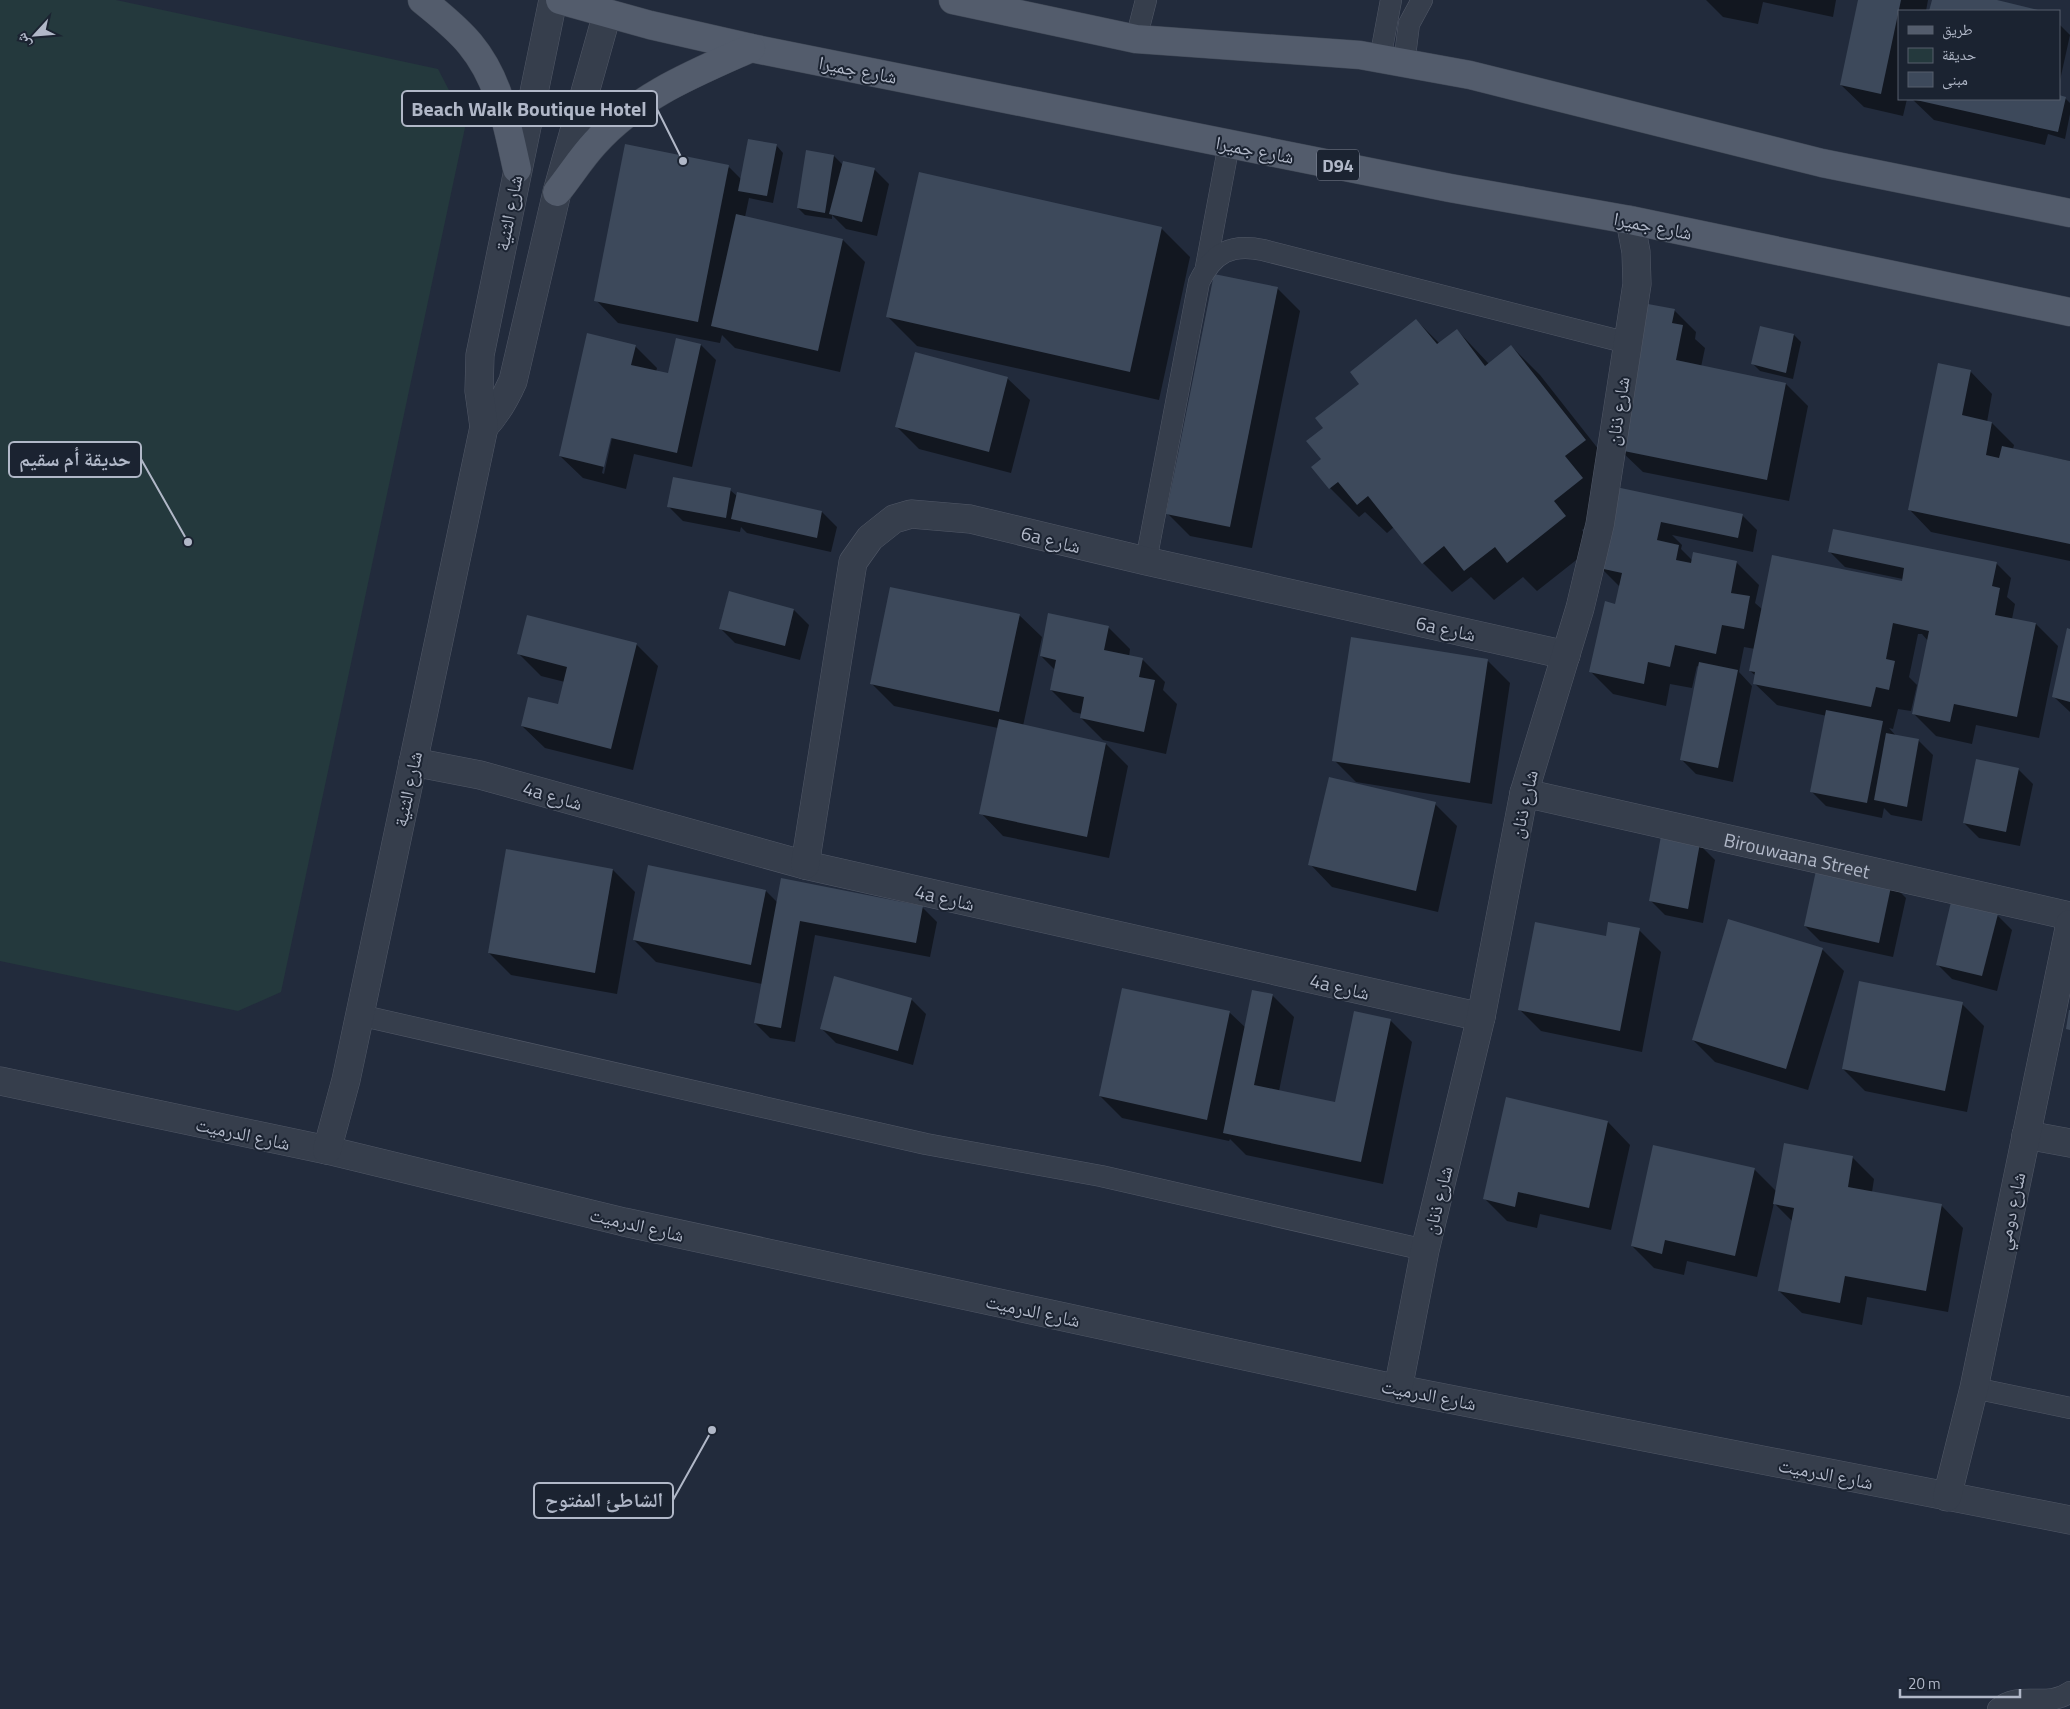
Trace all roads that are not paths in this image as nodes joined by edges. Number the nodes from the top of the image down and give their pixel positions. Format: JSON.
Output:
{"nodes":[{"id":1,"x":422,"y":0,"type":"edge"},
{"id":2,"x":553,"y":0,"type":"edge"},
{"id":3,"x":560,"y":0,"type":"edge"},
{"id":4,"x":953,"y":0,"type":"edge"},
{"id":5,"x":1146,"y":0,"type":"edge"},
{"id":6,"x":1391,"y":0,"type":"edge"},
{"id":7,"x":1422,"y":0,"type":"edge"},
{"id":8,"x":607,"y":14,"type":"junction"},
{"id":9,"x":1136,"y":39,"type":"junction"},
{"id":10,"x":751,"y":48,"type":"junction"},
{"id":11,"x":1392,"y":62,"type":"junction"},
{"id":12,"x":1229,"y":144,"type":"junction"},
{"id":13,"x":517,"y":169,"type":"junction"},
{"id":14,"x":558,"y":192,"type":"junction"},
{"id":15,"x":2070,"y":213,"type":"edge"},
{"id":16,"x":1630,"y":220,"type":"junction"},
{"id":17,"x":1206,"y":268,"type":"junction"},
{"id":18,"x":2070,"y":312,"type":"edge"},
{"id":19,"x":1628,"y":343,"type":"junction"},
{"id":20,"x":484,"y":427,"type":"junction"},
{"id":21,"x":1146,"y":562,"type":"junction"},
{"id":22,"x":1566,"y":655,"type":"junction"},
{"id":23,"x":413,"y":762,"type":"junction"},
{"id":24,"x":1524,"y":793,"type":"junction"},
{"id":25,"x":804,"y":866,"type":"junction"},
{"id":26,"x":2070,"y":916,"type":"edge"},
{"id":27,"x":2070,"y":924,"type":"edge"},
{"id":28,"x":359,"y":1015,"type":"junction"},
{"id":29,"x":1481,"y":1017,"type":"junction"},
{"id":30,"x":0,"y":1081,"type":"edge"},
{"id":31,"x":2026,"y":1135,"type":"junction"},
{"id":32,"x":2070,"y":1144,"type":"edge"},
{"id":33,"x":327,"y":1150,"type":"junction"},
{"id":34,"x":1425,"y":1250,"type":"junction"},
{"id":35,"x":1398,"y":1388,"type":"junction"},
{"id":36,"x":1974,"y":1388,"type":"junction"},
{"id":37,"x":2070,"y":1408,"type":"edge"},
{"id":38,"x":1947,"y":1497,"type":"junction"},
{"id":39,"x":2070,"y":1520,"type":"edge"},
{"id":40,"x":2070,"y":1692,"type":"edge"},
{"id":41,"x":1998,"y":1709,"type":"edge"}],
"edges":[{"from":1,"to":13,"type":"main road"},
{"from":2,"to":13,"type":"street","name":"شارع الثنية"},
{"from":3,"to":8,"type":"main road","name":"شارع جميرا","number":"D94"},
{"from":4,"to":9,"type":"main road"},
{"from":5,"to":9,"type":"lane"},
{"from":6,"to":11,"type":"lane"},
{"from":7,"to":11,"type":"lane"},
{"from":8,"to":10,"type":"main road","name":"شارع جميرا","number":"D94"},
{"from":8,"to":14,"type":"street","name":"شارع الثنية"},
{"from":9,"to":11,"type":"main road"},
{"from":10,"to":12,"type":"main road","name":"شارع جميرا","number":"D94"},
{"from":10,"to":14,"type":"main road"},
{"from":11,"to":15,"type":"main road"},
{"from":12,"to":16,"type":"main road","name":"شارع جميرا","number":"D94"},
{"from":12,"to":17,"type":"lane"},
{"from":13,"to":20,"type":"street","name":"شارع الثنية"},
{"from":14,"to":20,"type":"street","name":"شارع الثنية"},
{"from":16,"to":18,"type":"main road","name":"شارع جميرا","number":"D94"},
{"from":16,"to":19,"type":"street","name":"شارع ذنان"},
{"from":17,"to":19,"type":"lane"},
{"from":17,"to":21,"type":"lane"},
{"from":19,"to":22,"type":"street","name":"شارع ذنان"},
{"from":20,"to":23,"type":"street","name":"شارع الثنية"},
{"from":21,"to":22,"type":"street","name":"6a شارع"},
{"from":21,"to":25,"type":"street","name":"6a شارع"},
{"from":22,"to":24,"type":"street","name":"شارع ذنان"},
{"from":23,"to":25,"type":"street","name":"4a شارع"},
{"from":23,"to":28,"type":"street","name":"شارع الثنية"},
{"from":24,"to":26,"type":"street","name":"Birouwaana Street"},
{"from":24,"to":29,"type":"street","name":"شارع ذنان"},
{"from":25,"to":29,"type":"street","name":"4a شارع"},
{"from":27,"to":31,"type":"street","name":"شارع دومي"},
{"from":28,"to":33,"type":"street","name":"شارع الثنية"},
{"from":28,"to":34,"type":"lane"},
{"from":29,"to":34,"type":"street","name":"شارع ذنان"},
{"from":30,"to":33,"type":"street","name":"شارع الدرميت"},
{"from":31,"to":32,"type":"street"},
{"from":31,"to":36,"type":"street","name":"شارع دومي"},
{"from":33,"to":35,"type":"street","name":"شارع الدرميت"},
{"from":34,"to":35,"type":"street","name":"شارع ذنان"},
{"from":35,"to":38,"type":"street","name":"شارع الدرميت"},
{"from":36,"to":37,"type":"lane"},
{"from":36,"to":38,"type":"street","name":"شارع دومي"},
{"from":38,"to":39,"type":"street","name":"شارع الدرميت"},
{"from":40,"to":41,"type":"lane"}]}
